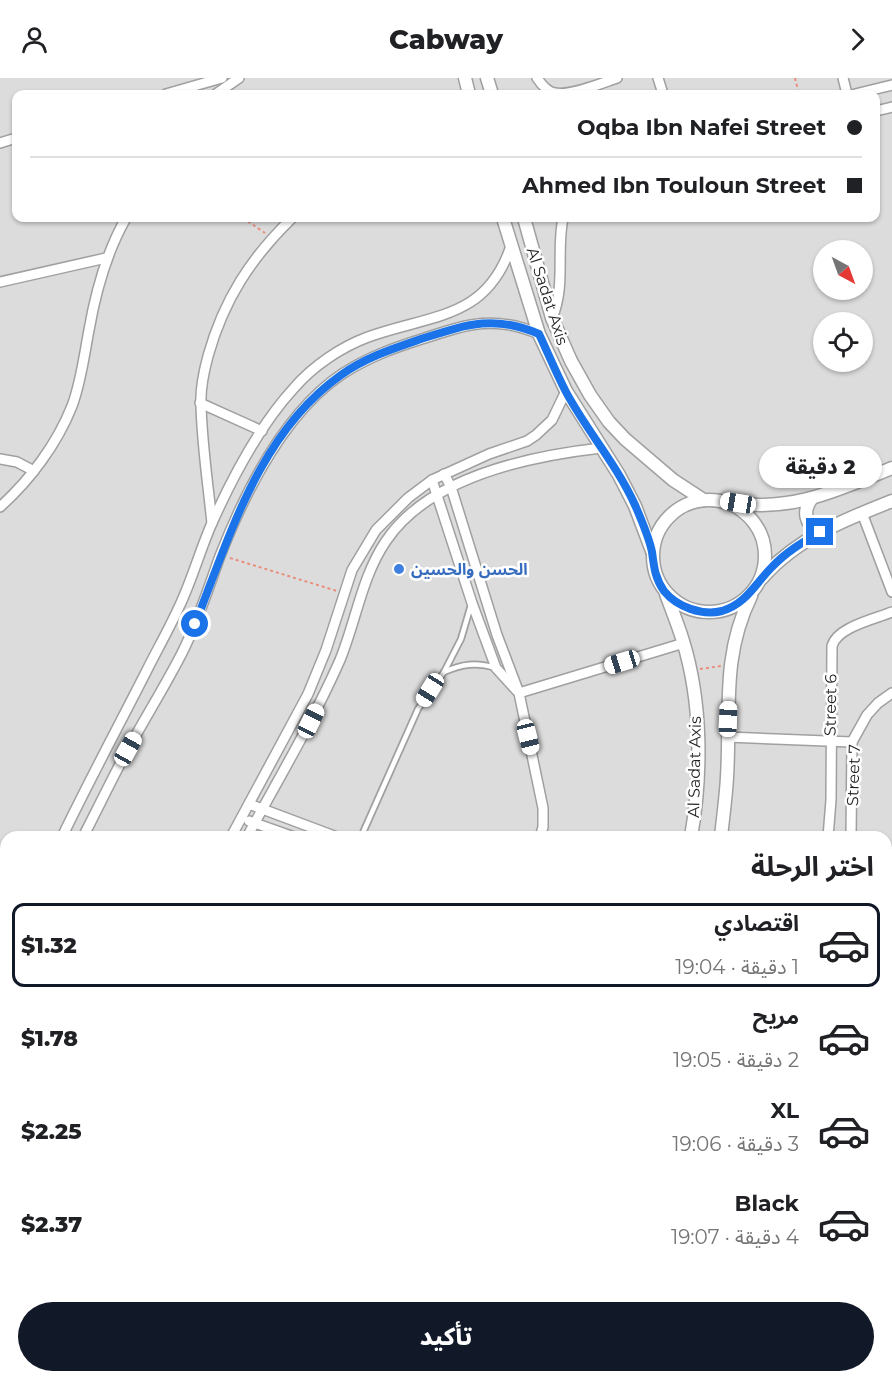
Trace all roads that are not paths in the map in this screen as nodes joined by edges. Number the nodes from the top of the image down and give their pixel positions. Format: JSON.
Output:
{"nodes":[{"id":1,"x":222,"y":78,"type":"edge"},
{"id":2,"x":239,"y":78,"type":"edge"},
{"id":3,"x":537,"y":78,"type":"edge"},
{"id":4,"x":617,"y":78,"type":"edge"},
{"id":5,"x":586,"y":82,"type":"edge"},
{"id":6,"x":892,"y":85,"type":"edge"},
{"id":7,"x":180,"y":90,"type":"edge"},
{"id":8,"x":222,"y":90,"type":"edge"},
{"id":9,"x":549,"y":90,"type":"edge"},
{"id":10,"x":572,"y":90,"type":"edge"},
{"id":11,"x":871,"y":90,"type":"edge"},
{"id":12,"x":124,"y":222,"type":"edge"},
{"id":13,"x":288,"y":222,"type":"edge"},
{"id":14,"x":504,"y":222,"type":"edge"},
{"id":15,"x":525,"y":222,"type":"edge"},
{"id":16,"x":563,"y":222,"type":"edge"},
{"id":17,"x":512,"y":246,"type":"junction"},
{"id":18,"x":106,"y":258,"type":"junction"},
{"id":19,"x":0,"y":282,"type":"edge"},
{"id":20,"x":552,"y":318,"type":"junction"},
{"id":21,"x":539,"y":334,"type":"junction"},
{"id":22,"x":566,"y":391,"type":"junction"},
{"id":23,"x":200,"y":403,"type":"junction"},
{"id":24,"x":262,"y":431,"type":"junction"},
{"id":25,"x":601,"y":448,"type":"junction"},
{"id":26,"x":0,"y":459,"type":"edge"},
{"id":27,"x":892,"y":468,"type":"edge"},
{"id":28,"x":34,"y":471,"type":"junction"},
{"id":29,"x":444,"y":474,"type":"junction"},
{"id":30,"x":432,"y":480,"type":"junction"},
{"id":31,"x":451,"y":487,"type":"junction"},
{"id":32,"x":437,"y":495,"type":"junction"},
{"id":33,"x":812,"y":498,"type":"junction"},
{"id":34,"x":702,"y":499,"type":"junction"},
{"id":35,"x":724,"y":501,"type":"junction"},
{"id":36,"x":892,"y":501,"type":"edge"},
{"id":37,"x":0,"y":507,"type":"edge"},
{"id":38,"x":862,"y":513,"type":"junction"},
{"id":39,"x":212,"y":524,"type":"junction"},
{"id":40,"x":820,"y":532,"type":"junction"},
{"id":41,"x":652,"y":551,"type":"junction"},
{"id":42,"x":889,"y":574,"type":"edge"},
{"id":43,"x":756,"y":586,"type":"junction"},
{"id":44,"x":892,"y":592,"type":"edge"},
{"id":45,"x":665,"y":593,"type":"junction"},
{"id":46,"x":472,"y":603,"type":"junction"},
{"id":47,"x":892,"y":612,"type":"edge"},
{"id":48,"x":684,"y":643,"type":"junction"},
{"id":49,"x":496,"y":668,"type":"junction"},
{"id":50,"x":444,"y":672,"type":"junction"},
{"id":51,"x":519,"y":693,"type":"junction"},
{"id":52,"x":892,"y":693,"type":"edge"},
{"id":53,"x":727,"y":737,"type":"junction"},
{"id":54,"x":830,"y":742,"type":"junction"},
{"id":55,"x":852,"y":742,"type":"junction"},
{"id":56,"x":249,"y":804,"type":"junction"},
{"id":57,"x":262,"y":809,"type":"junction"},
{"id":58,"x":241,"y":819,"type":"junction"},
{"id":59,"x":254,"y":823,"type":"junction"},
{"id":60,"x":66,"y":831,"type":"edge"},
{"id":61,"x":86,"y":831,"type":"edge"},
{"id":62,"x":234,"y":831,"type":"edge"},
{"id":63,"x":250,"y":831,"type":"edge"},
{"id":64,"x":277,"y":831,"type":"edge"},
{"id":65,"x":321,"y":831,"type":"edge"},
{"id":66,"x":364,"y":831,"type":"edge"},
{"id":67,"x":542,"y":831,"type":"edge"},
{"id":68,"x":692,"y":831,"type":"edge"},
{"id":69,"x":722,"y":831,"type":"edge"},
{"id":70,"x":828,"y":831,"type":"edge"},
{"id":71,"x":851,"y":831,"type":"edge"}],
"edges":[{"from":1,"to":7,"type":"street"},
{"from":2,"to":8,"type":"street"},
{"from":3,"to":9,"type":"street"},
{"from":4,"to":5,"type":"street"},
{"from":5,"to":10,"type":"street"},
{"from":6,"to":11,"type":"street"},
{"from":12,"to":18,"type":"street"},
{"from":13,"to":23,"type":"street"},
{"from":14,"to":17,"type":"street","name":"Al Sadat Axis"},
{"from":15,"to":20,"type":"street","name":"Al Sadat Axis"},
{"from":16,"to":20,"type":"street"},
{"from":17,"to":21,"type":"street","name":"Al Sadat Axis"},
{"from":17,"to":24,"type":"street"},
{"from":18,"to":19,"type":"street"},
{"from":18,"to":28,"type":"street"},
{"from":20,"to":34,"type":"street","name":"Al Sadat Axis"},
{"from":21,"to":22,"type":"street","name":"Al Sadat Axis"},
{"from":21,"to":61,"type":"street"},
{"from":22,"to":25,"type":"street","name":"Al Sadat Axis"},
{"from":22,"to":29,"type":"street"},
{"from":23,"to":24,"type":"street"},
{"from":23,"to":39,"type":"street"},
{"from":24,"to":39,"type":"street"},
{"from":25,"to":31,"type":"street"},
{"from":25,"to":41,"type":"street","name":"Al Sadat Axis"},
{"from":26,"to":28,"type":"street"},
{"from":27,"to":33,"type":"street"},
{"from":28,"to":37,"type":"street"},
{"from":29,"to":30,"type":"street"},
{"from":29,"to":31,"type":"street"},
{"from":30,"to":32,"type":"street"},
{"from":30,"to":56,"type":"street"},
{"from":31,"to":32,"type":"street"},
{"from":31,"to":51,"type":"street"},
{"from":32,"to":46,"type":"street"},
{"from":32,"to":57,"type":"street"},
{"from":33,"to":35,"type":"street"},
{"from":33,"to":40,"type":"street"},
{"from":34,"to":35,"type":"street"},
{"from":34,"to":41,"type":"street"},
{"from":35,"to":43,"type":"street"},
{"from":36,"to":38,"type":"street"},
{"from":38,"to":40,"type":"street"},
{"from":38,"to":42,"type":"street"},
{"from":39,"to":60,"type":"street"},
{"from":40,"to":43,"type":"street"},
{"from":41,"to":45,"type":"street"},
{"from":42,"to":44,"type":"street"},
{"from":43,"to":45,"type":"street"},
{"from":43,"to":53,"type":"street","name":"Al Sadat Axis"},
{"from":45,"to":48,"type":"street","name":"Al Sadat Axis"},
{"from":46,"to":49,"type":"street"},
{"from":46,"to":50,"type":"lane"},
{"from":47,"to":54,"type":"street","name":"Street 6"},
{"from":48,"to":51,"type":"street"},
{"from":48,"to":68,"type":"street","name":"Al Sadat Axis"},
{"from":49,"to":50,"type":"lane"},
{"from":49,"to":51,"type":"street"},
{"from":50,"to":66,"type":"lane"},
{"from":51,"to":67,"type":"street"},
{"from":52,"to":55,"type":"street","name":"Street 7"},
{"from":53,"to":54,"type":"street"},
{"from":53,"to":69,"type":"street","name":"Al Sadat Axis"},
{"from":54,"to":55,"type":"street"},
{"from":54,"to":70,"type":"street","name":"Street 6"},
{"from":55,"to":71,"type":"street","name":"Street 7"},
{"from":56,"to":57,"type":"street"},
{"from":56,"to":58,"type":"street"},
{"from":57,"to":59,"type":"street"},
{"from":57,"to":65,"type":"street"},
{"from":58,"to":59,"type":"street"},
{"from":58,"to":62,"type":"street"},
{"from":59,"to":63,"type":"street"},
{"from":59,"to":64,"type":"street"}]}
